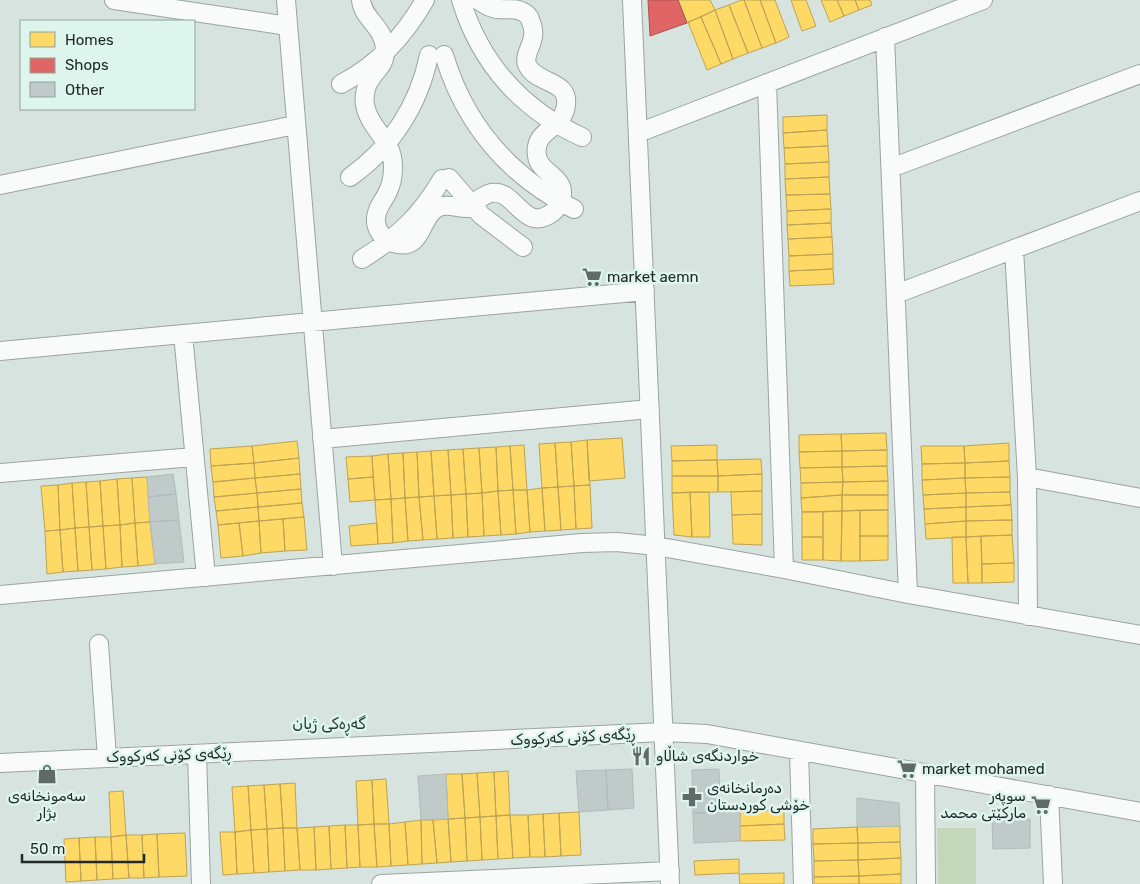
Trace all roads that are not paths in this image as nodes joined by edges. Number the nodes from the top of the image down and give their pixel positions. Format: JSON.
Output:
{"nodes":[{"id":1,"x":114,"y":0,"type":"edge"},
{"id":2,"x":286,"y":0,"type":"edge"},
{"id":3,"x":361,"y":0,"type":"edge"},
{"id":4,"x":425,"y":0,"type":"edge"},
{"id":5,"x":460,"y":0,"type":"edge"},
{"id":6,"x":478,"y":0,"type":"edge"},
{"id":7,"x":632,"y":0,"type":"edge"},
{"id":8,"x":983,"y":0,"type":"edge"},
{"id":9,"x":946,"y":7,"type":"edge"},
{"id":10,"x":288,"y":26,"type":"junction"},
{"id":11,"x":885,"y":37,"type":"junction"},
{"id":12,"x":385,"y":54,"type":"junction"},
{"id":13,"x":1140,"y":74,"type":"edge"},
{"id":14,"x":767,"y":82,"type":"junction"},
{"id":15,"x":341,"y":84,"type":"dead end"},
{"id":16,"x":557,"y":124,"type":"junction"},
{"id":17,"x":296,"y":125,"type":"junction"},
{"id":18,"x":638,"y":133,"type":"junction"},
{"id":19,"x":582,"y":137,"type":"dead end"},
{"id":20,"x":387,"y":143,"type":"junction"},
{"id":21,"x":891,"y":168,"type":"junction"},
{"id":22,"x":350,"y":177,"type":"dead end"},
{"id":23,"x":0,"y":185,"type":"edge"},
{"id":24,"x":1140,"y":201,"type":"edge"},
{"id":25,"x":567,"y":205,"type":"junction"},
{"id":26,"x":472,"y":206,"type":"junction"},
{"id":27,"x":390,"y":242,"type":"junction"},
{"id":28,"x":522,"y":247,"type":"dead end"},
{"id":29,"x":1014,"y":249,"type":"junction"},
{"id":30,"x":362,"y":259,"type":"dead end"},
{"id":31,"x":645,"y":290,"type":"junction"},
{"id":32,"x":896,"y":294,"type":"junction"},
{"id":33,"x":312,"y":322,"type":"junction"},
{"id":34,"x":183,"y":334,"type":"junction"},
{"id":35,"x":0,"y":351,"type":"edge"},
{"id":36,"x":650,"y":409,"type":"junction"},
{"id":37,"x":322,"y":439,"type":"junction"},
{"id":38,"x":194,"y":456,"type":"junction"},
{"id":39,"x":0,"y":473,"type":"edge"},
{"id":40,"x":1027,"y":477,"type":"junction"},
{"id":41,"x":1140,"y":498,"type":"edge"},
{"id":42,"x":656,"y":546,"type":"junction"},
{"id":43,"x":333,"y":566,"type":"junction"},
{"id":44,"x":784,"y":569,"type":"junction"},
{"id":45,"x":206,"y":577,"type":"junction"},
{"id":46,"x":908,"y":594,"type":"junction"},
{"id":47,"x":0,"y":595,"type":"edge"},
{"id":48,"x":1028,"y":616,"type":"junction"},
{"id":49,"x":1140,"y":635,"type":"edge"},
{"id":50,"x":99,"y":644,"type":"dead end"},
{"id":51,"x":664,"y":732,"type":"junction"},
{"id":52,"x":799,"y":751,"type":"junction"},
{"id":53,"x":197,"y":754,"type":"junction"},
{"id":54,"x":107,"y":758,"type":"junction"},
{"id":55,"x":0,"y":763,"type":"edge"},
{"id":56,"x":925,"y":773,"type":"junction"},
{"id":57,"x":1049,"y":796,"type":"junction"},
{"id":58,"x":1140,"y":812,"type":"edge"},
{"id":59,"x":670,"y":878,"type":"edge"},
{"id":60,"x":530,"y":881,"type":"edge"},
{"id":61,"x":410,"y":883,"type":"edge"},
{"id":62,"x":201,"y":884,"type":"edge"},
{"id":63,"x":381,"y":884,"type":"edge"},
{"id":64,"x":804,"y":884,"type":"edge"},
{"id":65,"x":926,"y":884,"type":"edge"},
{"id":66,"x":1053,"y":884,"type":"edge"}],
"edges":[{"from":1,"to":10,"type":"street"},
{"from":2,"to":10,"type":"street"},
{"from":3,"to":12,"type":"street"},
{"from":4,"to":12,"type":"street"},
{"from":5,"to":16,"type":"street"},
{"from":6,"to":16,"type":"street"},
{"from":7,"to":18,"type":"street"},
{"from":8,"to":9,"type":"street"},
{"from":9,"to":11,"type":"street"},
{"from":10,"to":17,"type":"street"},
{"from":11,"to":14,"type":"street"},
{"from":11,"to":21,"type":"street"},
{"from":12,"to":15,"type":"street"},
{"from":12,"to":20,"type":"street"},
{"from":13,"to":21,"type":"street"},
{"from":14,"to":18,"type":"street"},
{"from":14,"to":44,"type":"street"},
{"from":16,"to":19,"type":"street"},
{"from":16,"to":25,"type":"street"},
{"from":17,"to":23,"type":"street"},
{"from":17,"to":33,"type":"street"},
{"from":18,"to":31,"type":"street"},
{"from":20,"to":22,"type":"street"},
{"from":20,"to":25,"type":"street"},
{"from":20,"to":27,"type":"street"},
{"from":21,"to":32,"type":"street"},
{"from":24,"to":29,"type":"street"},
{"from":25,"to":26,"type":"street"},
{"from":26,"to":27,"type":"street"},
{"from":26,"to":27,"type":"street"},
{"from":26,"to":28,"type":"street"},
{"from":27,"to":30,"type":"street"},
{"from":29,"to":32,"type":"street"},
{"from":29,"to":40,"type":"street"},
{"from":31,"to":33,"type":"street"},
{"from":31,"to":36,"type":"street"},
{"from":32,"to":46,"type":"street"},
{"from":33,"to":34,"type":"street"},
{"from":33,"to":37,"type":"street"},
{"from":34,"to":35,"type":"street"},
{"from":34,"to":38,"type":"street"},
{"from":36,"to":37,"type":"street"},
{"from":36,"to":42,"type":"street"},
{"from":37,"to":43,"type":"street"},
{"from":38,"to":39,"type":"street"},
{"from":38,"to":45,"type":"street"},
{"from":40,"to":41,"type":"street"},
{"from":40,"to":48,"type":"street"},
{"from":42,"to":43,"type":"street"},
{"from":42,"to":44,"type":"street"},
{"from":42,"to":51,"type":"street"},
{"from":43,"to":45,"type":"street"},
{"from":44,"to":46,"type":"street"},
{"from":45,"to":47,"type":"street"},
{"from":46,"to":48,"type":"street"},
{"from":48,"to":49,"type":"street"},
{"from":50,"to":54,"type":"street"},
{"from":51,"to":52,"type":"street","name":"ڕێگەی کۆنی کەرکووک"},
{"from":51,"to":53,"type":"street","name":"ڕێگەی کۆنی کەرکووک"},
{"from":51,"to":59,"type":"street"},
{"from":52,"to":56,"type":"street","name":"ڕێگەی کۆنی کەرکووک"},
{"from":52,"to":64,"type":"street"},
{"from":53,"to":54,"type":"street","name":"ڕێگەی کۆنی کەرکووک"},
{"from":53,"to":62,"type":"street"},
{"from":54,"to":55,"type":"street","name":"ڕێگەی کۆنی کەرکووک"},
{"from":56,"to":57,"type":"street","name":"ڕێگەی کۆنی کەرکووک"},
{"from":56,"to":65,"type":"street"},
{"from":57,"to":58,"type":"street","name":"ڕێگەی کۆنی کەرکووک"},
{"from":57,"to":66,"type":"street"},
{"from":59,"to":60,"type":"street"},
{"from":60,"to":61,"type":"street"},
{"from":61,"to":63,"type":"street"}]}
